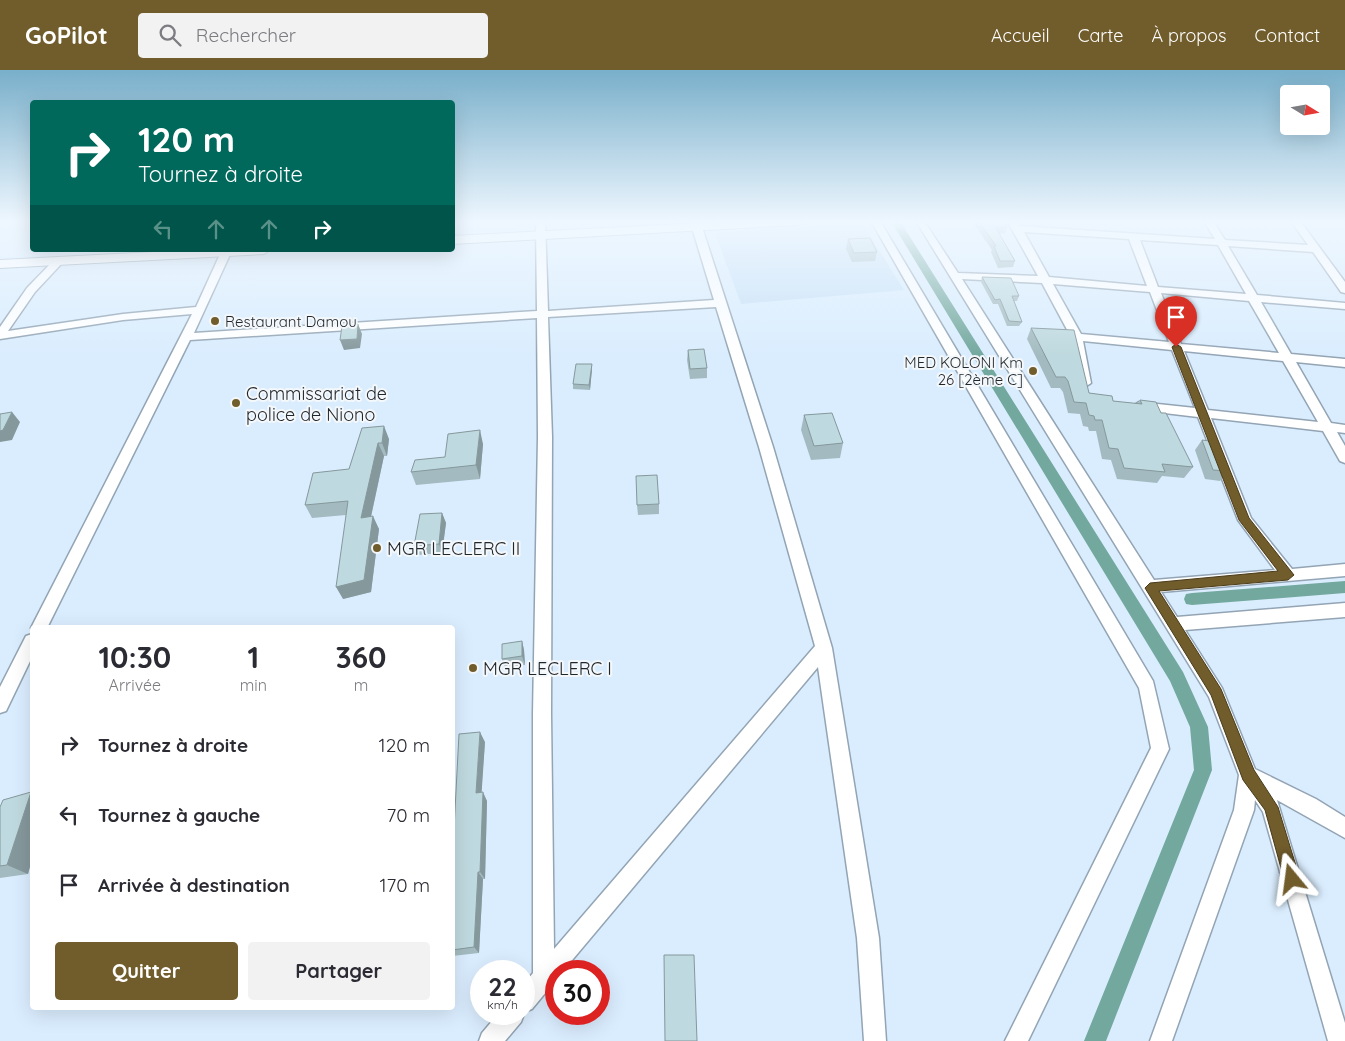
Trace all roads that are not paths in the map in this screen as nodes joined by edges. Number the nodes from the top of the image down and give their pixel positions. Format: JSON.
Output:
{"nodes":[{"id":1,"x":54,"y":266,"type":"edge"},
{"id":2,"x":219,"y":266,"type":"edge"},
{"id":3,"x":541,"y":266,"type":"edge"},
{"id":4,"x":710,"y":266,"type":"edge"},
{"id":5,"x":902,"y":266,"type":"edge"},
{"id":6,"x":949,"y":266,"type":"edge"},
{"id":7,"x":1038,"y":266,"type":"edge"},
{"id":8,"x":1145,"y":266,"type":"edge"},
{"id":9,"x":1235,"y":266,"type":"edge"},
{"id":10,"x":1328,"y":266,"type":"edge"},
{"id":11,"x":955,"y":276,"type":"junction"},
{"id":12,"x":1046,"y":280,"type":"junction"},
{"id":13,"x":1154,"y":289,"type":"junction"},
{"id":14,"x":1345,"y":290,"type":"edge"},
{"id":15,"x":1253,"y":298,"type":"junction"},
{"id":16,"x":721,"y":303,"type":"junction"},
{"id":17,"x":1345,"y":306,"type":"edge"},
{"id":18,"x":199,"y":310,"type":"junction"},
{"id":19,"x":542,"y":316,"type":"junction"},
{"id":20,"x":0,"y":335,"type":"edge"},
{"id":21,"x":185,"y":337,"type":"junction"},
{"id":22,"x":1077,"y":337,"type":"junction"},
{"id":23,"x":1176,"y":347,"type":"junction"},
{"id":24,"x":1287,"y":358,"type":"junction"},
{"id":25,"x":1345,"y":363,"type":"edge"},
{"id":26,"x":1088,"y":400,"type":"edge"},
{"id":27,"x":1126,"y":404,"type":"edge"},
{"id":28,"x":1202,"y":413,"type":"junction"},
{"id":29,"x":1327,"y":427,"type":"junction"},
{"id":30,"x":1345,"y":429,"type":"edge"},
{"id":31,"x":1345,"y":458,"type":"edge"},
{"id":32,"x":1345,"y":570,"type":"edge"},
{"id":33,"x":1288,"y":575,"type":"junction"},
{"id":34,"x":1150,"y":588,"type":"junction"},
{"id":35,"x":1345,"y":610,"type":"edge"},
{"id":36,"x":1174,"y":624,"type":"junction"},
{"id":37,"x":41,"y":625,"type":"edge"},
{"id":38,"x":30,"y":645,"type":"edge"},
{"id":39,"x":824,"y":648,"type":"junction"},
{"id":40,"x":0,"y":705,"type":"edge"},
{"id":41,"x":1248,"y":775,"type":"junction"},
{"id":42,"x":1345,"y":828,"type":"edge"},
{"id":43,"x":544,"y":976,"type":"junction"},
{"id":44,"x":535,"y":987,"type":"edge"},
{"id":45,"x":504,"y":1025,"type":"edge"},
{"id":46,"x":490,"y":1041,"type":"edge"},
{"id":47,"x":875,"y":1041,"type":"edge"},
{"id":48,"x":1016,"y":1041,"type":"edge"},
{"id":49,"x":1161,"y":1041,"type":"edge"},
{"id":50,"x":1339,"y":1041,"type":"edge"}],
"edges":[{"from":1,"to":20,"type":"street"},
{"from":2,"to":18,"type":"street"},
{"from":3,"to":19,"type":"street"},
{"from":4,"to":16,"type":"street"},
{"from":5,"to":48,"type":"street"},
{"from":6,"to":11,"type":"street"},
{"from":7,"to":12,"type":"street"},
{"from":8,"to":13,"type":"street"},
{"from":9,"to":15,"type":"street"},
{"from":10,"to":14,"type":"street"},
{"from":11,"to":12,"type":"street"},
{"from":11,"to":34,"type":"street"},
{"from":12,"to":13,"type":"street"},
{"from":12,"to":22,"type":"street"},
{"from":13,"to":15,"type":"street"},
{"from":13,"to":23,"type":"street"},
{"from":15,"to":17,"type":"street"},
{"from":15,"to":24,"type":"street"},
{"from":16,"to":19,"type":"street"},
{"from":16,"to":39,"type":"street"},
{"from":18,"to":20,"type":"street"},
{"from":18,"to":21,"type":"street"},
{"from":19,"to":21,"type":"street"},
{"from":19,"to":43,"type":"street"},
{"from":21,"to":37,"type":"street"},
{"from":22,"to":23,"type":"street"},
{"from":22,"to":26,"type":"street"},
{"from":23,"to":24,"type":"street"},
{"from":23,"to":28,"type":"street"},
{"from":24,"to":25,"type":"street"},
{"from":24,"to":29,"type":"street"},
{"from":27,"to":28,"type":"street"},
{"from":28,"to":29,"type":"street"},
{"from":28,"to":33,"type":"street"},
{"from":29,"to":30,"type":"street"},
{"from":29,"to":31,"type":"street"},
{"from":32,"to":33,"type":"street"},
{"from":33,"to":34,"type":"street"},
{"from":34,"to":36,"type":"street"},
{"from":35,"to":36,"type":"street"},
{"from":36,"to":41,"type":"street"},
{"from":38,"to":40,"type":"street"},
{"from":39,"to":43,"type":"street"},
{"from":39,"to":47,"type":"street"},
{"from":41,"to":42,"type":"street"},
{"from":41,"to":49,"type":"street"},
{"from":41,"to":50,"type":"street"},
{"from":43,"to":44,"type":"street"},
{"from":45,"to":46,"type":"street"}]}
